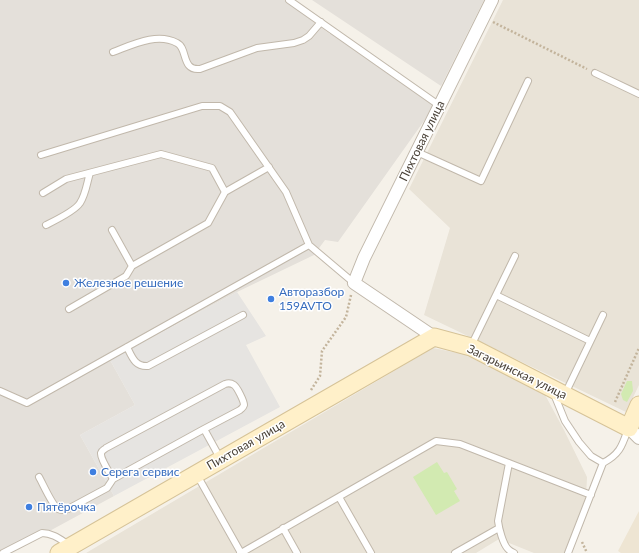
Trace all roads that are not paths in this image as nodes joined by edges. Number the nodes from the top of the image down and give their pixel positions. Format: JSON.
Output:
{"nodes":[{"id":1,"x":289,"y":0,"type":"edge"},
{"id":2,"x":492,"y":0,"type":"edge"},
{"id":3,"x":320,"y":22,"type":"junction"},
{"id":4,"x":113,"y":52,"type":"dead end"},
{"id":5,"x":595,"y":73,"type":"road end"},
{"id":6,"x":528,"y":81,"type":"dead end"},
{"id":7,"x":639,"y":94,"type":"edge"},
{"id":8,"x":440,"y":106,"type":"junction"},
{"id":9,"x":417,"y":152,"type":"junction"},
{"id":10,"x":41,"y":155,"type":"dead end"},
{"id":11,"x":269,"y":167,"type":"junction"},
{"id":12,"x":90,"y":173,"type":"junction"},
{"id":13,"x":43,"y":192,"type":"dead end"},
{"id":14,"x":225,"y":192,"type":"junction"},
{"id":15,"x":46,"y":225,"type":"dead end"},
{"id":16,"x":112,"y":230,"type":"dead end"},
{"id":17,"x":309,"y":245,"type":"junction"},
{"id":18,"x":515,"y":256,"type":"dead end"},
{"id":19,"x":132,"y":266,"type":"junction"},
{"id":20,"x":354,"y":283,"type":"junction"},
{"id":21,"x":496,"y":295,"type":"junction"},
{"id":22,"x":69,"y":309,"type":"dead end"},
{"id":23,"x":243,"y":315,"type":"dead end"},
{"id":24,"x":603,"y":315,"type":"dead end"},
{"id":25,"x":434,"y":336,"type":"junction"},
{"id":26,"x":590,"y":341,"type":"junction"},
{"id":27,"x":127,"y":347,"type":"junction"},
{"id":28,"x":470,"y":347,"type":"junction"},
{"id":29,"x":0,"y":391,"type":"edge"},
{"id":30,"x":558,"y":392,"type":"junction"},
{"id":31,"x":639,"y":404,"type":"edge"},
{"id":32,"x":204,"y":429,"type":"junction"},
{"id":33,"x":634,"y":433,"type":"edge"},
{"id":34,"x":220,"y":460,"type":"junction"},
{"id":35,"x":509,"y":463,"type":"junction"},
{"id":36,"x":603,"y":463,"type":"junction"},
{"id":37,"x":196,"y":473,"type":"junction"},
{"id":38,"x":39,"y":477,"type":"dead end"},
{"id":39,"x":113,"y":479,"type":"junction"},
{"id":40,"x":591,"y":495,"type":"junction"},
{"id":41,"x":339,"y":497,"type":"junction"},
{"id":42,"x":283,"y":528,"type":"junction"},
{"id":43,"x":499,"y":528,"type":"junction"},
{"id":44,"x":65,"y":550,"type":"edge"},
{"id":45,"x":3,"y":553,"type":"edge"},
{"id":46,"x":241,"y":553,"type":"edge"},
{"id":47,"x":297,"y":553,"type":"edge"},
{"id":48,"x":371,"y":553,"type":"edge"},
{"id":49,"x":454,"y":553,"type":"edge"},
{"id":50,"x":514,"y":553,"type":"edge"},
{"id":51,"x":568,"y":553,"type":"edge"}],
"edges":[{"from":1,"to":3,"type":"lane"},
{"from":2,"to":8,"type":"street","name":"Пихтовая улица"},
{"from":3,"to":4,"type":"lane"},
{"from":3,"to":8,"type":"lane"},
{"from":5,"to":7,"type":"lane"},
{"from":6,"to":9,"type":"lane"},
{"from":8,"to":9,"type":"street","name":"Пихтовая улица"},
{"from":9,"to":20,"type":"street","name":"Пихтовая улица"},
{"from":10,"to":11,"type":"lane"},
{"from":11,"to":14,"type":"lane"},
{"from":11,"to":17,"type":"lane"},
{"from":12,"to":13,"type":"lane"},
{"from":12,"to":14,"type":"lane"},
{"from":12,"to":15,"type":"lane"},
{"from":14,"to":19,"type":"lane"},
{"from":16,"to":19,"type":"lane"},
{"from":17,"to":20,"type":"lane"},
{"from":17,"to":27,"type":"lane"},
{"from":18,"to":21,"type":"lane"},
{"from":19,"to":22,"type":"lane"},
{"from":20,"to":25,"type":"street","name":"Загарьинская улица"},
{"from":21,"to":26,"type":"lane"},
{"from":21,"to":28,"type":"lane"},
{"from":23,"to":27,"type":"lane"},
{"from":24,"to":26,"type":"lane"},
{"from":25,"to":28,"type":"main road","name":"Загарьинская улица"},
{"from":25,"to":34,"type":"main road","name":"Пихтовая улица"},
{"from":26,"to":30,"type":"lane"},
{"from":27,"to":29,"type":"lane"},
{"from":28,"to":30,"type":"main road","name":"Загарьинская улица"},
{"from":30,"to":33,"type":"main road","name":"Загарьинская улица"},
{"from":30,"to":36,"type":"lane"},
{"from":31,"to":33,"type":"main road"},
{"from":32,"to":34,"type":"lane"},
{"from":32,"to":39,"type":"lane"},
{"from":32,"to":39,"type":"lane"},
{"from":33,"to":36,"type":"lane"},
{"from":34,"to":37,"type":"main road","name":"Пихтовая улица"},
{"from":35,"to":40,"type":"lane"},
{"from":35,"to":41,"type":"lane"},
{"from":35,"to":43,"type":"lane"},
{"from":36,"to":40,"type":"lane"},
{"from":37,"to":44,"type":"main road","name":"Пихтовая улица"},
{"from":37,"to":46,"type":"lane"},
{"from":38,"to":39,"type":"lane"},
{"from":40,"to":51,"type":"lane"},
{"from":41,"to":42,"type":"lane"},
{"from":41,"to":48,"type":"lane"},
{"from":42,"to":46,"type":"lane"},
{"from":42,"to":47,"type":"lane"},
{"from":43,"to":49,"type":"lane"},
{"from":43,"to":50,"type":"lane"},
{"from":44,"to":45,"type":"lane"}]}
